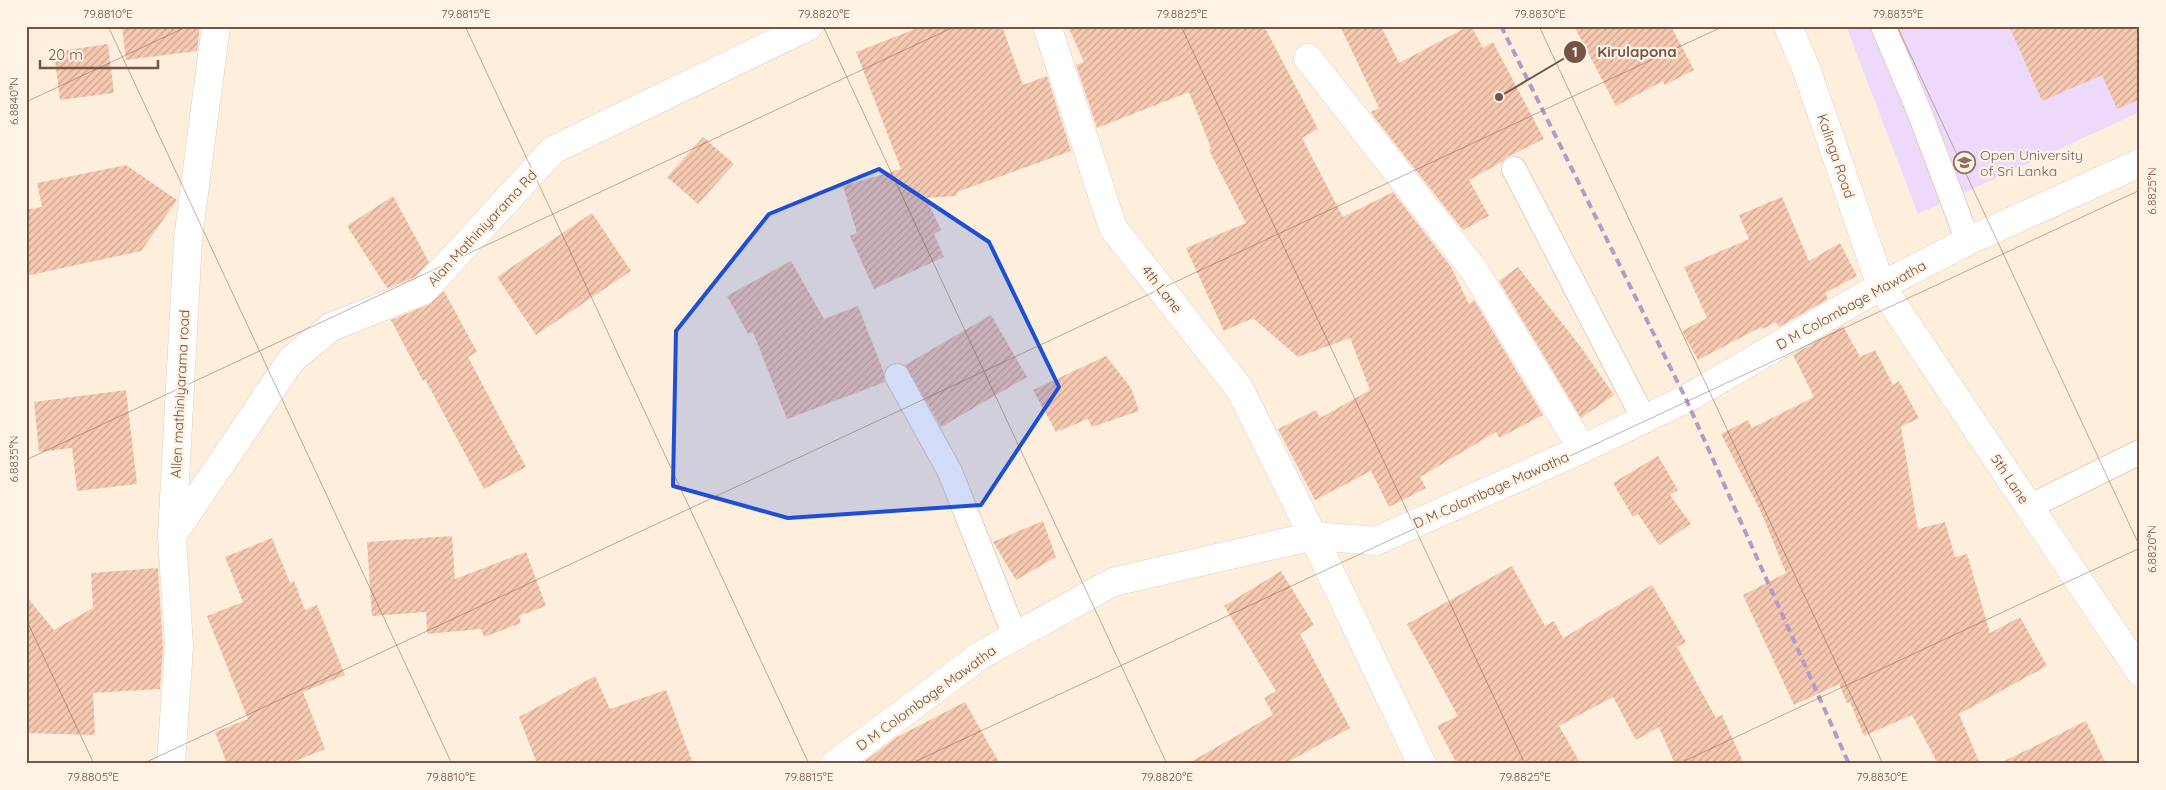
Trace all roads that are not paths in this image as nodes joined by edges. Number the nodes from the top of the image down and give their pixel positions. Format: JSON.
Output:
{"nodes":[{"id":1,"x":216,"y":26,"type":"edge"},
{"id":2,"x":809,"y":26,"type":"edge"},
{"id":3,"x":1048,"y":26,"type":"edge"},
{"id":4,"x":1788,"y":26,"type":"edge"},
{"id":5,"x":1883,"y":26,"type":"edge"},
{"id":6,"x":1308,"y":58,"type":"dead end"},
{"id":7,"x":2140,"y":163,"type":"edge"},
{"id":8,"x":1514,"y":169,"type":"dead end"},
{"id":9,"x":1968,"y":241,"type":"junction"},
{"id":10,"x":1881,"y":286,"type":"junction"},
{"id":11,"x":897,"y":376,"type":"dead end"},
{"id":12,"x":1644,"y":419,"type":"junction"},
{"id":13,"x":1582,"y":449,"type":"junction"},
{"id":14,"x":2140,"y":452,"type":"edge"},
{"id":15,"x":2029,"y":507,"type":"junction"},
{"id":16,"x":172,"y":536,"type":"junction"},
{"id":17,"x":1313,"y":536,"type":"junction"},
{"id":18,"x":1015,"y":636,"type":"junction"},
{"id":19,"x":2140,"y":672,"type":"edge"},
{"id":20,"x":171,"y":764,"type":"edge"},
{"id":21,"x":836,"y":764,"type":"edge"},
{"id":22,"x":1422,"y":764,"type":"edge"}],
"edges":[{"from":1,"to":16,"type":"street","name":"Allen mathiniyarama road"},
{"from":2,"to":16,"type":"street","name":"Alan Mathiniyarama Rd"},
{"from":3,"to":17,"type":"street","name":"4th Lane"},
{"from":4,"to":10,"type":"street","name":"Kalinga Road"},
{"from":5,"to":9,"type":"lane"},
{"from":6,"to":13,"type":"street"},
{"from":7,"to":9,"type":"street","name":"D M Colombage Mawatha"},
{"from":8,"to":12,"type":"lane"},
{"from":9,"to":10,"type":"street","name":"D M Colombage Mawatha"},
{"from":10,"to":12,"type":"street","name":"D M Colombage Mawatha"},
{"from":10,"to":15,"type":"street","name":"5th Lane"},
{"from":11,"to":18,"type":"lane"},
{"from":12,"to":13,"type":"street","name":"D M Colombage Mawatha"},
{"from":13,"to":17,"type":"street","name":"D M Colombage Mawatha"},
{"from":14,"to":15,"type":"lane"},
{"from":15,"to":19,"type":"street","name":"5th Lane"},
{"from":16,"to":20,"type":"street","name":"Allen mathiniyarama road"},
{"from":17,"to":18,"type":"street","name":"D M Colombage Mawatha"},
{"from":17,"to":22,"type":"street","name":"4th Lane"},
{"from":18,"to":21,"type":"street","name":"D M Colombage Mawatha"}]}
